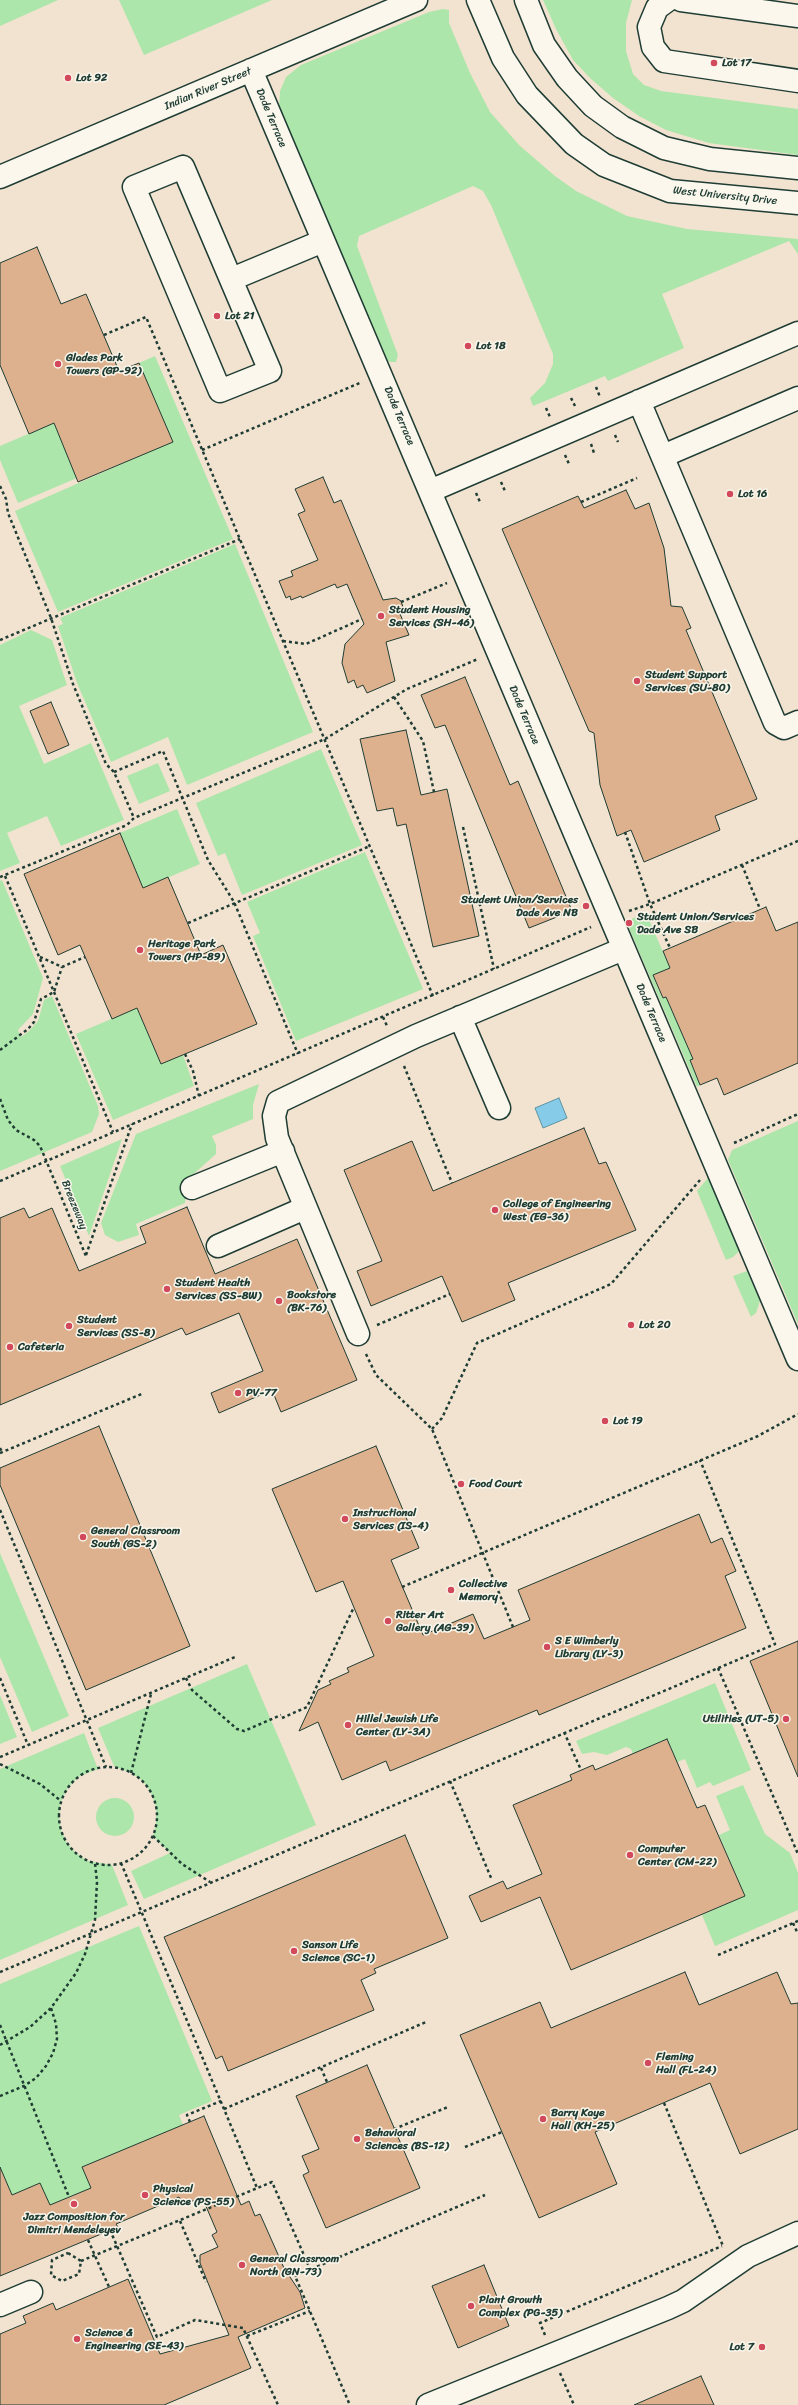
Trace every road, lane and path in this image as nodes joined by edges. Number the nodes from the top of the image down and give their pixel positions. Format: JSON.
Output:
{"nodes":[{"id":1,"x":416,"y":0,"type":"edge"},
{"id":2,"x":478,"y":0,"type":"edge"},
{"id":3,"x":526,"y":0,"type":"edge"},
{"id":4,"x":668,"y":0,"type":"edge"},
{"id":5,"x":681,"y":0,"type":"edge"},
{"id":6,"x":798,"y":16,"type":"edge"},
{"id":7,"x":251,"y":70,"type":"junction"},
{"id":8,"x":798,"y":81,"type":"edge"},
{"id":9,"x":798,"y":168,"type":"edge"},
{"id":10,"x":0,"y":177,"type":"edge"},
{"id":11,"x":798,"y":203,"type":"edge"},
{"id":12,"x":323,"y":241,"type":"junction"},
{"id":13,"x":232,"y":279,"type":"junction"},
{"id":14,"x":798,"y":334,"type":"edge"},
{"id":15,"x":104,"y":335,"type":"dead end"},
{"id":16,"x":368,"y":379,"type":"dead end"},
{"id":17,"x":798,"y":398,"type":"edge"},
{"id":18,"x":639,"y":401,"type":"junction"},
{"id":19,"x":202,"y":450,"type":"junction"},
{"id":20,"x":663,"y":456,"type":"junction"},
{"id":21,"x":637,"y":478,"type":"dead end"},
{"id":22,"x":0,"y":486,"type":"edge"},
{"id":23,"x":430,"y":491,"type":"junction"},
{"id":24,"x":581,"y":502,"type":"dead end"},
{"id":25,"x":240,"y":539,"type":"junction"},
{"id":26,"x":444,"y":584,"type":"dead end"},
{"id":27,"x":401,"y":602,"type":"dead end"},
{"id":28,"x":51,"y":618,"type":"junction"},
{"id":29,"x":362,"y":619,"type":"dead end"},
{"id":30,"x":0,"y":640,"type":"edge"},
{"id":31,"x":283,"y":641,"type":"junction"},
{"id":32,"x":485,"y":656,"type":"dead end"},
{"id":33,"x":394,"y":697,"type":"junction"},
{"id":34,"x":798,"y":722,"type":"edge"},
{"id":35,"x":325,"y":739,"type":"junction"},
{"id":36,"x":114,"y":772,"type":"junction"},
{"id":37,"x":434,"y":792,"type":"dead end"},
{"id":38,"x":183,"y":797,"type":"junction"},
{"id":39,"x":134,"y":818,"type":"junction"},
{"id":40,"x":463,"y":827,"type":"dead end"},
{"id":41,"x":625,"y":832,"type":"dead end"},
{"id":42,"x":798,"y":841,"type":"edge"},
{"id":43,"x":370,"y":846,"type":"junction"},
{"id":44,"x":742,"y":865,"type":"junction"},
{"id":45,"x":5,"y":876,"type":"junction"},
{"id":46,"x":0,"y":878,"type":"edge"},
{"id":47,"x":234,"y":902,"type":"junction"},
{"id":48,"x":650,"y":904,"type":"junction"},
{"id":49,"x":760,"y":909,"type":"dead end"},
{"id":50,"x":623,"y":912,"type":"dead end"},
{"id":51,"x":188,"y":923,"type":"dead end"},
{"id":52,"x":597,"y":924,"type":"dead end"},
{"id":53,"x":623,"y":948,"type":"junction"},
{"id":54,"x":670,"y":948,"type":"dead end"},
{"id":55,"x":39,"y":957,"type":"junction"},
{"id":56,"x":85,"y":957,"type":"dead end"},
{"id":57,"x":62,"y":967,"type":"junction"},
{"id":58,"x":494,"y":969,"type":"junction"},
{"id":59,"x":54,"y":992,"type":"junction"},
{"id":60,"x":433,"y":996,"type":"junction"},
{"id":61,"x":383,"y":1017,"type":"junction"},
{"id":62,"x":460,"y":1017,"type":"junction"},
{"id":63,"x":395,"y":1046,"type":"junction"},
{"id":64,"x":0,"y":1050,"type":"edge"},
{"id":65,"x":185,"y":1054,"type":"dead end"},
{"id":66,"x":298,"y":1054,"type":"junction"},
{"id":67,"x":199,"y":1096,"type":"junction"},
{"id":68,"x":0,"y":1099,"type":"edge"},
{"id":69,"x":499,"y":1108,"type":"dead end"},
{"id":70,"x":798,"y":1114,"type":"edge"},
{"id":71,"x":132,"y":1124,"type":"junction"},
{"id":72,"x":113,"y":1132,"type":"junction"},
{"id":73,"x":734,"y":1143,"type":"dead end"},
{"id":74,"x":283,"y":1151,"type":"junction"},
{"id":75,"x":48,"y":1160,"type":"junction"},
{"id":76,"x":706,"y":1174,"type":"dead end"},
{"id":77,"x":0,"y":1181,"type":"edge"},
{"id":78,"x":452,"y":1183,"type":"dead end"},
{"id":79,"x":192,"y":1188,"type":"dead end"},
{"id":80,"x":305,"y":1208,"type":"junction"},
{"id":81,"x":218,"y":1246,"type":"dead end"},
{"id":82,"x":450,"y":1294,"type":"dead end"},
{"id":83,"x":358,"y":1334,"type":"junction"},
{"id":84,"x":798,"y":1359,"type":"edge"},
{"id":85,"x":144,"y":1393,"type":"dead end"},
{"id":86,"x":798,"y":1414,"type":"edge"},
{"id":87,"x":432,"y":1430,"type":"junction"},
{"id":88,"x":0,"y":1448,"type":"edge"},
{"id":89,"x":1,"y":1453,"type":"edge"},
{"id":90,"x":700,"y":1460,"type":"junction"},
{"id":91,"x":0,"y":1510,"type":"edge"},
{"id":92,"x":483,"y":1554,"type":"junction"},
{"id":93,"x":402,"y":1587,"type":"dead end"},
{"id":94,"x":354,"y":1607,"type":"dead end"},
{"id":95,"x":513,"y":1627,"type":"dead end"},
{"id":96,"x":235,"y":1657,"type":"dead end"},
{"id":97,"x":718,"y":1668,"type":"junction"},
{"id":98,"x":0,"y":1678,"type":"edge"},
{"id":99,"x":186,"y":1678,"type":"junction"},
{"id":100,"x":151,"y":1693,"type":"junction"},
{"id":101,"x":87,"y":1720,"type":"junction"},
{"id":102,"x":564,"y":1732,"type":"junction"},
{"id":103,"x":28,"y":1745,"type":"junction"},
{"id":104,"x":0,"y":1757,"type":"edge"},
{"id":105,"x":0,"y":1764,"type":"edge"},
{"id":106,"x":106,"y":1767,"type":"junction"},
{"id":107,"x":581,"y":1770,"type":"dead end"},
{"id":108,"x":131,"y":1773,"type":"junction"},
{"id":109,"x":450,"y":1781,"type":"junction"},
{"id":110,"x":61,"y":1801,"type":"junction"},
{"id":111,"x":153,"y":1836,"type":"junction"},
{"id":112,"x":798,"y":1854,"type":"edge"},
{"id":113,"x":95,"y":1863,"type":"junction"},
{"id":114,"x":121,"y":1863,"type":"junction"},
{"id":115,"x":492,"y":1880,"type":"dead end"},
{"id":116,"x":210,"y":1882,"type":"junction"},
{"id":117,"x":141,"y":1911,"type":"junction"},
{"id":118,"x":798,"y":1921,"type":"edge"},
{"id":119,"x":793,"y":1923,"type":"junction"},
{"id":120,"x":92,"y":1933,"type":"junction"},
{"id":121,"x":798,"y":1934,"type":"edge"},
{"id":122,"x":718,"y":1954,"type":"dead end"},
{"id":123,"x":0,"y":1972,"type":"edge"},
{"id":124,"x":51,"y":2008,"type":"junction"},
{"id":125,"x":426,"y":2022,"type":"dead end"},
{"id":126,"x":0,"y":2025,"type":"edge"},
{"id":127,"x":7,"y":2043,"type":"junction"},
{"id":128,"x":0,"y":2045,"type":"edge"},
{"id":129,"x":321,"y":2068,"type":"junction"},
{"id":130,"x":327,"y":2082,"type":"dead end"},
{"id":131,"x":24,"y":2086,"type":"junction"},
{"id":132,"x":0,"y":2096,"type":"edge"},
{"id":133,"x":221,"y":2101,"type":"junction"},
{"id":134,"x":664,"y":2103,"type":"dead end"},
{"id":135,"x":448,"y":2107,"type":"dead end"},
{"id":136,"x":224,"y":2109,"type":"junction"},
{"id":137,"x":190,"y":2122,"type":"dead end"},
{"id":138,"x":394,"y":2129,"type":"dead end"},
{"id":139,"x":502,"y":2132,"type":"dead end"},
{"id":140,"x":465,"y":2147,"type":"dead end"},
{"id":141,"x":257,"y":2188,"type":"junction"},
{"id":142,"x":485,"y":2196,"type":"dead end"},
{"id":143,"x":69,"y":2197,"type":"dead end"},
{"id":144,"x":180,"y":2221,"type":"junction"},
{"id":145,"x":110,"y":2230,"type":"dead end"},
{"id":146,"x":798,"y":2233,"type":"edge"},
{"id":147,"x":88,"y":2240,"type":"dead end"},
{"id":148,"x":730,"y":2243,"type":"dead end"},
{"id":149,"x":723,"y":2246,"type":"junction"},
{"id":150,"x":117,"y":2248,"type":"junction"},
{"id":151,"x":95,"y":2256,"type":"junction"},
{"id":152,"x":81,"y":2261,"type":"junction"},
{"id":153,"x":310,"y":2269,"type":"junction"},
{"id":154,"x":206,"y":2282,"type":"dead end"},
{"id":155,"x":108,"y":2288,"type":"dead end"},
{"id":156,"x":31,"y":2292,"type":"dead end"},
{"id":157,"x":0,"y":2305,"type":"edge"},
{"id":158,"x":310,"y":2311,"type":"junction"},
{"id":159,"x":540,"y":2323,"type":"dead end"},
{"id":160,"x":247,"y":2336,"type":"junction"},
{"id":161,"x":349,"y":2403,"type":"dead end"},
{"id":162,"x":278,"y":2405,"type":"edge"},
{"id":163,"x":428,"y":2405,"type":"edge"}],
"edges":[{"from":1,"to":7,"type":"street","name":"Indian River Street"},
{"from":2,"to":11,"type":"street","name":"West University Drive"},
{"from":3,"to":9,"type":"street"},
{"from":4,"to":8,"type":"street"},
{"from":5,"to":6,"type":"street"},
{"from":7,"to":10,"type":"street","name":"Indian River Street"},
{"from":7,"to":12,"type":"street","name":"Dade Terrace"},
{"from":12,"to":13,"type":"street"},
{"from":12,"to":23,"type":"street","name":"Dade Terrace"},
{"from":13,"to":13,"type":"street"},
{"from":14,"to":18,"type":"street"},
{"from":15,"to":19,"type":"path"},
{"from":16,"to":19,"type":"path"},
{"from":17,"to":20,"type":"street"},
{"from":18,"to":20,"type":"street"},
{"from":18,"to":23,"type":"street"},
{"from":19,"to":25,"type":"path"},
{"from":20,"to":34,"type":"street"},
{"from":21,"to":24,"type":"path"},
{"from":22,"to":28,"type":"path"},
{"from":23,"to":53,"type":"street","name":"Dade Terrace"},
{"from":25,"to":28,"type":"path"},
{"from":25,"to":31,"type":"path"},
{"from":26,"to":27,"type":"path"},
{"from":28,"to":30,"type":"path"},
{"from":28,"to":36,"type":"path"},
{"from":29,"to":31,"type":"path"},
{"from":31,"to":35,"type":"path"},
{"from":32,"to":33,"type":"path"},
{"from":33,"to":35,"type":"path"},
{"from":33,"to":37,"type":"path"},
{"from":35,"to":38,"type":"path"},
{"from":35,"to":43,"type":"path"},
{"from":36,"to":38,"type":"path"},
{"from":36,"to":39,"type":"path"},
{"from":38,"to":39,"type":"path"},
{"from":38,"to":47,"type":"path"},
{"from":39,"to":45,"type":"path"},
{"from":40,"to":58,"type":"path"},
{"from":41,"to":48,"type":"path"},
{"from":42,"to":44,"type":"path"},
{"from":43,"to":47,"type":"path"},
{"from":43,"to":60,"type":"path"},
{"from":44,"to":48,"type":"path"},
{"from":44,"to":49,"type":"path"},
{"from":45,"to":46,"type":"path"},
{"from":45,"to":55,"type":"path"},
{"from":47,"to":51,"type":"path"},
{"from":47,"to":66,"type":"path"},
{"from":48,"to":50,"type":"path"},
{"from":48,"to":54,"type":"path"},
{"from":52,"to":58,"type":"path"},
{"from":53,"to":62,"type":"street"},
{"from":53,"to":84,"type":"street","name":"Dade Terrace"},
{"from":55,"to":57,"type":"path"},
{"from":55,"to":59,"type":"path"},
{"from":56,"to":57,"type":"path"},
{"from":57,"to":59,"type":"path"},
{"from":58,"to":60,"type":"path"},
{"from":59,"to":64,"type":"path"},
{"from":59,"to":72,"type":"path"},
{"from":60,"to":61,"type":"path"},
{"from":61,"to":63,"type":"path"},
{"from":61,"to":66,"type":"path"},
{"from":62,"to":63,"type":"street"},
{"from":62,"to":69,"type":"street"},
{"from":63,"to":74,"type":"street"},
{"from":63,"to":78,"type":"path"},
{"from":65,"to":67,"type":"path"},
{"from":66,"to":67,"type":"path"},
{"from":67,"to":71,"type":"path"},
{"from":68,"to":75,"type":"path","name":"Breezeway"},
{"from":70,"to":73,"type":"path"},
{"from":71,"to":72,"type":"path"},
{"from":71,"to":75,"type":"path","name":"Breezeway"},
{"from":72,"to":75,"type":"path"},
{"from":74,"to":79,"type":"street"},
{"from":74,"to":80,"type":"street"},
{"from":75,"to":77,"type":"path"},
{"from":76,"to":87,"type":"path"},
{"from":80,"to":81,"type":"street"},
{"from":80,"to":83,"type":"street"},
{"from":82,"to":83,"type":"path"},
{"from":83,"to":87,"type":"path"},
{"from":85,"to":89,"type":"path"},
{"from":86,"to":90,"type":"path"},
{"from":87,"to":92,"type":"path"},
{"from":88,"to":89,"type":"path"},
{"from":90,"to":92,"type":"path"},
{"from":90,"to":97,"type":"path"},
{"from":91,"to":101,"type":"path"},
{"from":92,"to":93,"type":"path"},
{"from":92,"to":95,"type":"path"},
{"from":94,"to":99,"type":"path"},
{"from":96,"to":99,"type":"path"},
{"from":97,"to":102,"type":"path"},
{"from":97,"to":112,"type":"path"},
{"from":98,"to":103,"type":"path"},
{"from":99,"to":100,"type":"path"},
{"from":100,"to":101,"type":"path"},
{"from":100,"to":108,"type":"path"},
{"from":101,"to":103,"type":"path"},
{"from":101,"to":106,"type":"path"},
{"from":102,"to":107,"type":"path"},
{"from":102,"to":109,"type":"path"},
{"from":103,"to":104,"type":"path"},
{"from":105,"to":110,"type":"path"},
{"from":106,"to":108,"type":"path"},
{"from":106,"to":110,"type":"path"},
{"from":108,"to":111,"type":"path"},
{"from":109,"to":115,"type":"path"},
{"from":109,"to":116,"type":"path"},
{"from":110,"to":113,"type":"path"},
{"from":111,"to":114,"type":"path"},
{"from":111,"to":116,"type":"path"},
{"from":113,"to":114,"type":"path"},
{"from":113,"to":120,"type":"path"},
{"from":114,"to":117,"type":"path"},
{"from":116,"to":117,"type":"path"},
{"from":117,"to":120,"type":"path"},
{"from":117,"to":133,"type":"path"},
{"from":118,"to":119,"type":"path"},
{"from":119,"to":121,"type":"path"},
{"from":119,"to":122,"type":"path"},
{"from":120,"to":123,"type":"path"},
{"from":120,"to":124,"type":"path"},
{"from":124,"to":127,"type":"path"},
{"from":124,"to":131,"type":"path"},
{"from":125,"to":129,"type":"path"},
{"from":126,"to":127,"type":"path"},
{"from":127,"to":128,"type":"path"},
{"from":127,"to":131,"type":"path"},
{"from":129,"to":130,"type":"path"},
{"from":129,"to":136,"type":"path"},
{"from":131,"to":132,"type":"path"},
{"from":131,"to":143,"type":"path"},
{"from":133,"to":136,"type":"path"},
{"from":133,"to":137,"type":"path"},
{"from":134,"to":149,"type":"path"},
{"from":135,"to":138,"type":"path"},
{"from":136,"to":141,"type":"path"},
{"from":139,"to":140,"type":"path"},
{"from":141,"to":144,"type":"path"},
{"from":141,"to":153,"type":"path"},
{"from":142,"to":153,"type":"path"},
{"from":144,"to":150,"type":"path"},
{"from":144,"to":154,"type":"path"},
{"from":145,"to":150,"type":"path"},
{"from":146,"to":163,"type":"street"},
{"from":147,"to":151,"type":"path"},
{"from":148,"to":149,"type":"path"},
{"from":149,"to":159,"type":"path"},
{"from":150,"to":151,"type":"path"},
{"from":150,"to":160,"type":"path"},
{"from":151,"to":152,"type":"path"},
{"from":151,"to":155,"type":"path"},
{"from":152,"to":152,"type":"path"},
{"from":153,"to":158,"type":"path"},
{"from":156,"to":157,"type":"street"},
{"from":158,"to":160,"type":"path"},
{"from":158,"to":161,"type":"path"},
{"from":160,"to":162,"type":"path"}]}
